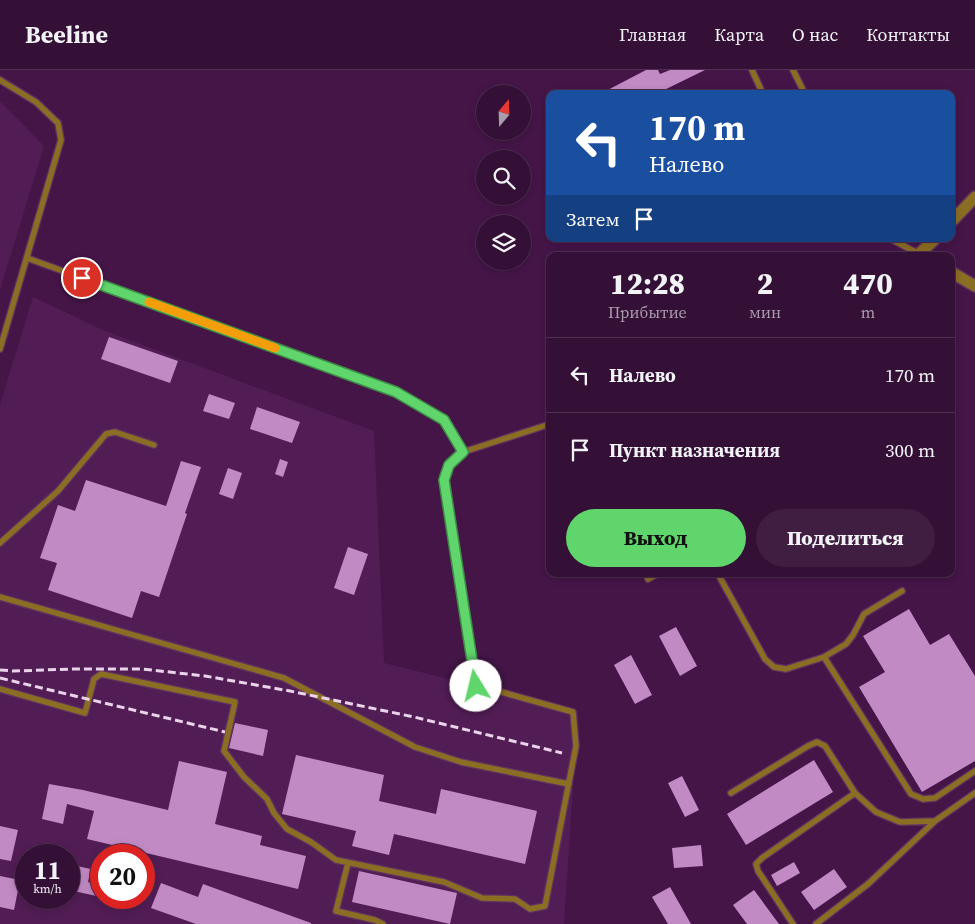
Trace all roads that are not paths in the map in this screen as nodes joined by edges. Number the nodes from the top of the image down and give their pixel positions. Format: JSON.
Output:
{"nodes":[{"id":1,"x":752,"y":70,"type":"edge"},
{"id":2,"x":794,"y":70,"type":"edge"},
{"id":3,"x":0,"y":80,"type":"edge"},
{"id":4,"x":762,"y":90,"type":"edge"},
{"id":5,"x":803,"y":90,"type":"edge"},
{"id":6,"x":975,"y":197,"type":"edge"},
{"id":7,"x":955,"y":218,"type":"edge"},
{"id":8,"x":896,"y":242,"type":"edge"},
{"id":9,"x":932,"y":242,"type":"edge"},
{"id":10,"x":913,"y":252,"type":"edge"},
{"id":11,"x":924,"y":252,"type":"edge"},
{"id":12,"x":27,"y":258,"type":"junction"},
{"id":13,"x":955,"y":274,"type":"edge"},
{"id":14,"x":975,"y":286,"type":"edge"},
{"id":15,"x":0,"y":348,"type":"edge"},
{"id":16,"x":546,"y":425,"type":"edge"},
{"id":17,"x":154,"y":445,"type":"dead end"},
{"id":18,"x":463,"y":452,"type":"junction"},
{"id":19,"x":0,"y":543,"type":"edge"},
{"id":20,"x":652,"y":577,"type":"edge"},
{"id":21,"x":720,"y":577,"type":"edge"},
{"id":22,"x":648,"y":579,"type":"dead end"},
{"id":23,"x":902,"y":591,"type":"dead end"},
{"id":24,"x":0,"y":597,"type":"edge"},
{"id":25,"x":824,"y":657,"type":"junction"},
{"id":26,"x":0,"y":689,"type":"edge"},
{"id":27,"x":975,"y":771,"type":"edge"},
{"id":28,"x":569,"y":784,"type":"junction"},
{"id":29,"x":731,"y":793,"type":"dead end"},
{"id":30,"x":855,"y":793,"type":"junction"},
{"id":31,"x":975,"y":793,"type":"edge"},
{"id":32,"x":935,"y":821,"type":"junction"},
{"id":33,"x":348,"y":863,"type":"junction"},
{"id":34,"x":383,"y":924,"type":"edge"},
{"id":35,"x":793,"y":924,"type":"edge"},
{"id":36,"x":816,"y":924,"type":"edge"}],
"edges":[{"from":1,"to":4,"type":"lane"},
{"from":2,"to":5,"type":"lane"},
{"from":3,"to":12,"type":"lane"},
{"from":6,"to":7,"type":"street"},
{"from":8,"to":10,"type":"lane"},
{"from":9,"to":11,"type":"street"},
{"from":12,"to":15,"type":"lane"},
{"from":12,"to":18,"type":"lane"},
{"from":13,"to":14,"type":"street"},
{"from":16,"to":18,"type":"lane"},
{"from":17,"to":19,"type":"lane"},
{"from":18,"to":28,"type":"lane"},
{"from":20,"to":22,"type":"lane"},
{"from":21,"to":25,"type":"lane"},
{"from":23,"to":25,"type":"lane"},
{"from":24,"to":28,"type":"lane"},
{"from":25,"to":27,"type":"lane"},
{"from":26,"to":33,"type":"lane"},
{"from":28,"to":33,"type":"lane"},
{"from":29,"to":30,"type":"lane"},
{"from":30,"to":32,"type":"lane"},
{"from":30,"to":35,"type":"lane"},
{"from":31,"to":32,"type":"lane"},
{"from":32,"to":36,"type":"lane"},
{"from":33,"to":34,"type":"lane"}]}
